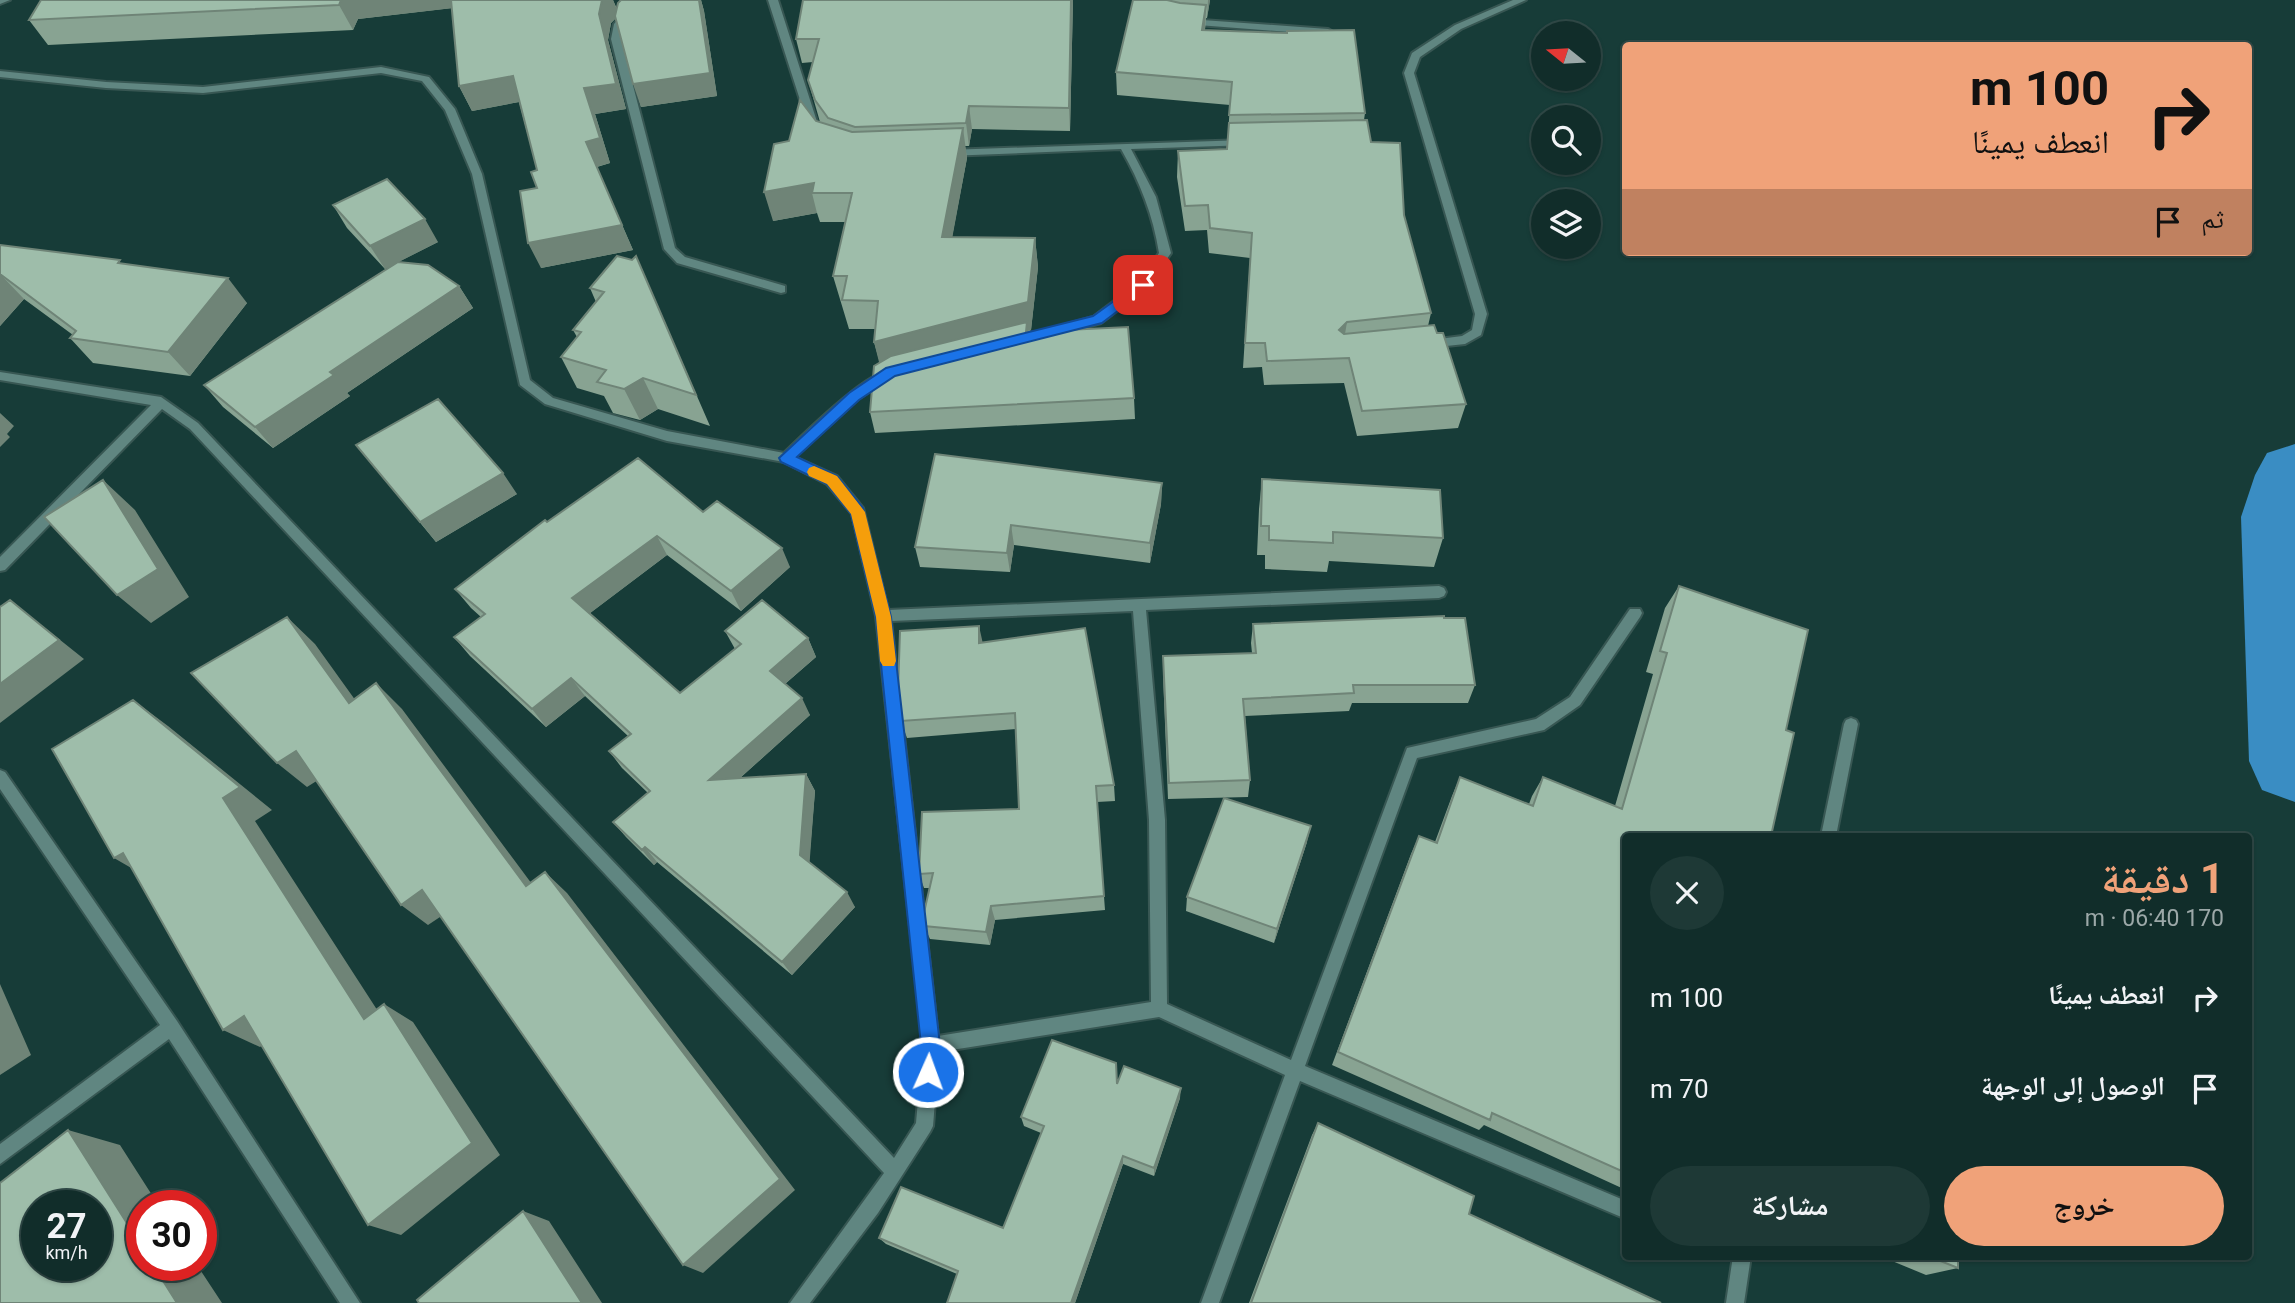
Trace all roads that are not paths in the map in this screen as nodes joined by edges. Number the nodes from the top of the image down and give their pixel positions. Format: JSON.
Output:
{"nodes":[{"id":1,"x":640,"y":0,"type":"edge"},
{"id":2,"x":773,"y":0,"type":"edge"},
{"id":3,"x":1521,"y":0,"type":"edge"},
{"id":4,"x":1175,"y":20,"type":"edge"},
{"id":5,"x":1344,"y":33,"type":"edge"},
{"id":6,"x":0,"y":74,"type":"edge"},
{"id":7,"x":821,"y":136,"type":"edge"},
{"id":8,"x":1262,"y":142,"type":"edge"},
{"id":9,"x":1124,"y":146,"type":"junction"},
{"id":10,"x":938,"y":153,"type":"edge"},
{"id":11,"x":780,"y":289,"type":"dead end"},
{"id":12,"x":1032,"y":338,"type":"edge"},
{"id":13,"x":1411,"y":346,"type":"edge"},
{"id":14,"x":904,"y":369,"type":"edge"},
{"id":15,"x":0,"y":376,"type":"edge"},
{"id":16,"x":161,"y":402,"type":"junction"},
{"id":17,"x":786,"y":458,"type":"junction"},
{"id":18,"x":0,"y":566,"type":"edge"},
{"id":19,"x":1439,"y":592,"type":"dead end"},
{"id":20,"x":1139,"y":606,"type":"junction"},
{"id":21,"x":1634,"y":612,"type":"dead end"},
{"id":22,"x":883,"y":617,"type":"junction"},
{"id":23,"x":1851,"y":724,"type":"dead end"},
{"id":24,"x":0,"y":777,"type":"edge"},
{"id":25,"x":1829,"y":833,"type":"edge"},
{"id":26,"x":1159,"y":1009,"type":"junction"},
{"id":27,"x":172,"y":1027,"type":"junction"},
{"id":28,"x":931,"y":1045,"type":"junction"},
{"id":29,"x":1294,"y":1070,"type":"junction"},
{"id":30,"x":0,"y":1155,"type":"edge"},
{"id":31,"x":895,"y":1172,"type":"junction"},
{"id":32,"x":1622,"y":1208,"type":"edge"},
{"id":33,"x":1740,"y":1260,"type":"edge"},
{"id":34,"x":351,"y":1303,"type":"edge"},
{"id":35,"x":799,"y":1303,"type":"edge"},
{"id":36,"x":1210,"y":1303,"type":"edge"},
{"id":37,"x":1735,"y":1303,"type":"edge"}],
"edges":[{"from":1,"to":11,"type":"street"},
{"from":2,"to":7,"type":"street"},
{"from":3,"to":13,"type":"street"},
{"from":4,"to":5,"type":"street"},
{"from":6,"to":17,"type":"street"},
{"from":8,"to":9,"type":"street"},
{"from":9,"to":10,"type":"street"},
{"from":9,"to":12,"type":"street"},
{"from":14,"to":17,"type":"street"},
{"from":15,"to":16,"type":"street"},
{"from":16,"to":18,"type":"street"},
{"from":16,"to":31,"type":"street"},
{"from":17,"to":22,"type":"street"},
{"from":19,"to":20,"type":"street"},
{"from":20,"to":22,"type":"street"},
{"from":20,"to":26,"type":"street"},
{"from":21,"to":29,"type":"street"},
{"from":22,"to":28,"type":"street"},
{"from":23,"to":25,"type":"street"},
{"from":24,"to":27,"type":"street"},
{"from":26,"to":28,"type":"street"},
{"from":26,"to":29,"type":"street"},
{"from":27,"to":30,"type":"street"},
{"from":27,"to":34,"type":"street"},
{"from":28,"to":31,"type":"street"},
{"from":29,"to":32,"type":"street"},
{"from":29,"to":36,"type":"street"},
{"from":31,"to":35,"type":"street"},
{"from":33,"to":37,"type":"street"}]}
